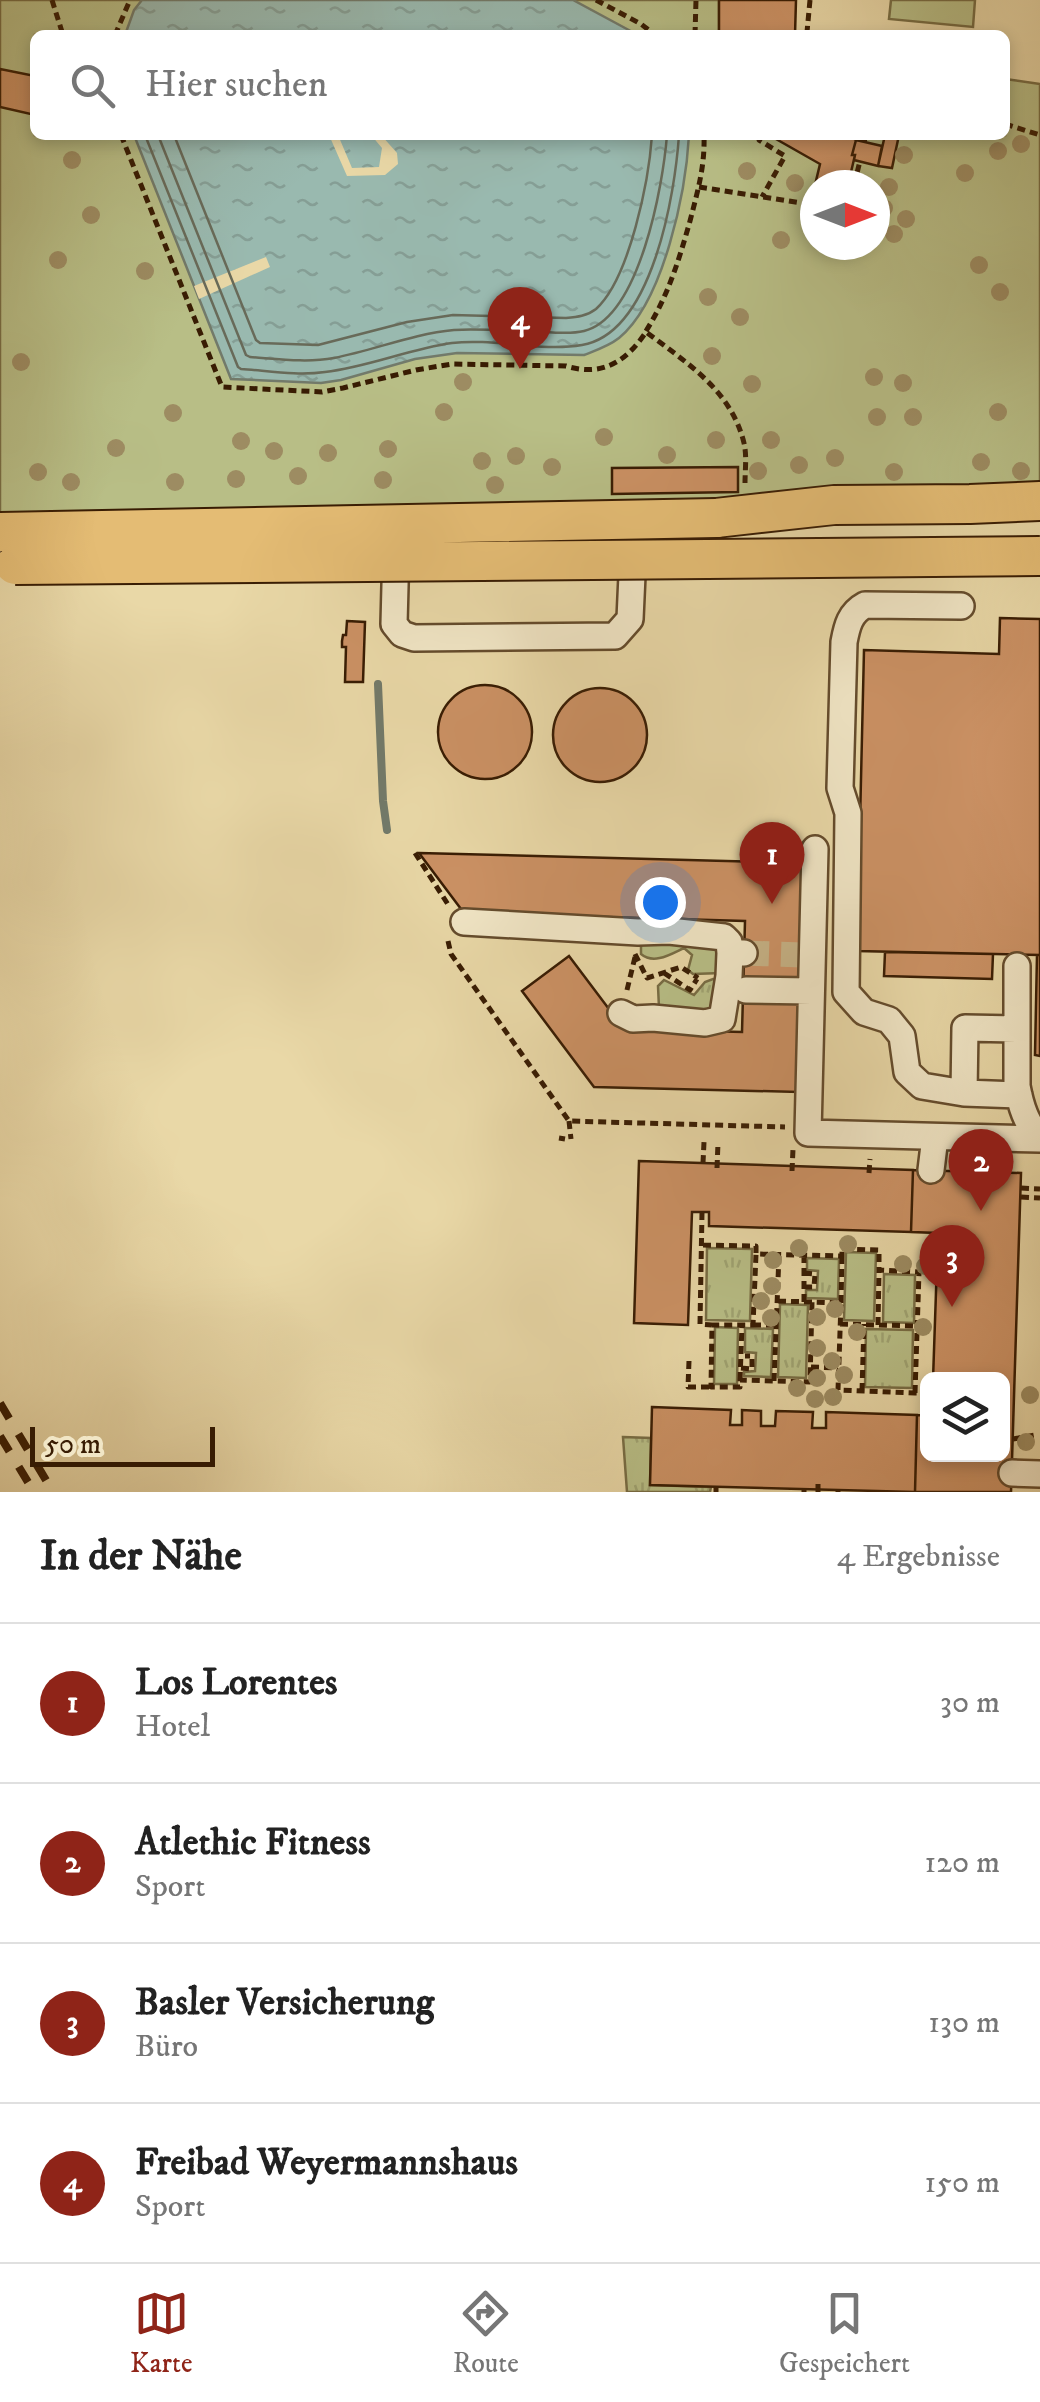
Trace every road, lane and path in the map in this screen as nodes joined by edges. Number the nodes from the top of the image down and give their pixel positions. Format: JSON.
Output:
{"nodes":[{"id":1,"x":52,"y":0,"type":"edge"},
{"id":2,"x":130,"y":0,"type":"edge"},
{"id":3,"x":596,"y":0,"type":"edge"},
{"id":4,"x":696,"y":0,"type":"edge"},
{"id":5,"x":810,"y":0,"type":"edge"},
{"id":6,"x":61,"y":30,"type":"edge"},
{"id":7,"x":116,"y":30,"type":"edge"},
{"id":8,"x":649,"y":30,"type":"edge"},
{"id":9,"x":695,"y":30,"type":"edge"},
{"id":10,"x":807,"y":30,"type":"edge"},
{"id":11,"x":1010,"y":125,"type":"edge"},
{"id":12,"x":1040,"y":134,"type":"edge"},
{"id":13,"x":123,"y":140,"type":"edge"},
{"id":14,"x":704,"y":140,"type":"edge"},
{"id":15,"x":760,"y":140,"type":"edge"},
{"id":16,"x":860,"y":161,"type":"dead end"},
{"id":17,"x":858,"y":170,"type":"edge"},
{"id":18,"x":699,"y":186,"type":"junction"},
{"id":19,"x":762,"y":197,"type":"junction"},
{"id":20,"x":800,"y":203,"type":"edge"},
{"id":21,"x":646,"y":332,"type":"junction"},
{"id":22,"x":744,"y":486,"type":"dead end"},
{"id":23,"x":1040,"y":501,"type":"edge"},
{"id":24,"x":716,"y":518,"type":"junction"},
{"id":25,"x":1040,"y":521,"type":"edge"},
{"id":26,"x":0,"y":532,"type":"edge"},
{"id":27,"x":1040,"y":544,"type":"edge"},
{"id":28,"x":1040,"y":556,"type":"edge"},
{"id":29,"x":697,"y":558,"type":"junction"},
{"id":30,"x":0,"y":565,"type":"edge"},
{"id":31,"x":632,"y":575,"type":"junction"},
{"id":32,"x":396,"y":576,"type":"junction"},
{"id":33,"x":961,"y":606,"type":"dead end"},
{"id":34,"x":815,"y":849,"type":"dead end"},
{"id":35,"x":415,"y":853,"type":"dead end"},
{"id":36,"x":459,"y":918,"type":"junction"},
{"id":37,"x":636,"y":943,"type":"junction"},
{"id":38,"x":1017,"y":966,"type":"dead end"},
{"id":39,"x":737,"y":968,"type":"junction"},
{"id":40,"x":663,"y":972,"type":"junction"},
{"id":41,"x":698,"y":978,"type":"junction"},
{"id":42,"x":812,"y":992,"type":"junction"},
{"id":43,"x":623,"y":1004,"type":"joint"},
{"id":44,"x":1016,"y":1029,"type":"junction"},
{"id":45,"x":964,"y":1093,"type":"junction"},
{"id":46,"x":1018,"y":1096,"type":"junction"},
{"id":47,"x":569,"y":1121,"type":"junction"},
{"id":48,"x":801,"y":1136,"type":"junction"},
{"id":49,"x":935,"y":1137,"type":"junction"},
{"id":50,"x":1040,"y":1138,"type":"edge"},
{"id":51,"x":565,"y":1139,"type":"dead end"},
{"id":52,"x":704,"y":1142,"type":"dead end"},
{"id":53,"x":718,"y":1143,"type":"dead end"},
{"id":54,"x":703,"y":1163,"type":"dead end"},
{"id":55,"x":717,"y":1168,"type":"dead end"},
{"id":56,"x":931,"y":1170,"type":"dead end"},
{"id":57,"x":792,"y":1171,"type":"dead end"},
{"id":58,"x":1021,"y":1188,"type":"dead end"},
{"id":59,"x":1040,"y":1189,"type":"edge"},
{"id":60,"x":1020,"y":1197,"type":"dead end"},
{"id":61,"x":1040,"y":1198,"type":"edge"},
{"id":62,"x":692,"y":1214,"type":"dead end"},
{"id":63,"x":702,"y":1245,"type":"junction"},
{"id":64,"x":756,"y":1254,"type":"junction"},
{"id":65,"x":779,"y":1255,"type":"junction"},
{"id":66,"x":804,"y":1256,"type":"junction"},
{"id":67,"x":842,"y":1256,"type":"junction"},
{"id":68,"x":879,"y":1270,"type":"junction"},
{"id":69,"x":804,"y":1274,"type":"junction"},
{"id":70,"x":690,"y":1279,"type":"dead end"},
{"id":71,"x":701,"y":1280,"type":"junction"},
{"id":72,"x":806,"y":1287,"type":"dead end"},
{"id":73,"x":778,"y":1302,"type":"junction"},
{"id":74,"x":804,"y":1302,"type":"junction"},
{"id":75,"x":812,"y":1302,"type":"junction"},
{"id":76,"x":841,"y":1303,"type":"junction"},
{"id":77,"x":840,"y":1324,"type":"junction"},
{"id":78,"x":864,"y":1324,"type":"junction"},
{"id":79,"x":712,"y":1325,"type":"junction"},
{"id":80,"x":742,"y":1325,"type":"junction"},
{"id":81,"x":753,"y":1325,"type":"junction"},
{"id":82,"x":878,"y":1325,"type":"junction"},
{"id":83,"x":776,"y":1326,"type":"junction"},
{"id":84,"x":917,"y":1326,"type":"junction"},
{"id":85,"x":745,"y":1356,"type":"dead end"},
{"id":86,"x":689,"y":1361,"type":"dead end"},
{"id":87,"x":810,"y":1367,"type":"junction"},
{"id":88,"x":741,"y":1368,"type":"junction"},
{"id":89,"x":838,"y":1368,"type":"junction"},
{"id":90,"x":740,"y":1380,"type":"junction"},
{"id":91,"x":774,"y":1381,"type":"junction"},
{"id":92,"x":711,"y":1387,"type":"junction"},
{"id":93,"x":862,"y":1391,"type":"junction"},
{"id":94,"x":915,"y":1393,"type":"junction"},
{"id":95,"x":920,"y":1393,"type":"edge"},
{"id":96,"x":1035,"y":1435,"type":"dead end"},
{"id":97,"x":1013,"y":1439,"type":"dead end"},
{"id":98,"x":1012,"y":1473,"type":"dead end"},
{"id":99,"x":1040,"y":1474,"type":"edge"},
{"id":100,"x":818,"y":1482,"type":"dead end"},
{"id":101,"x":818,"y":1492,"type":"edge"}],
"edges":[{"from":1,"to":6,"type":"path"},
{"from":2,"to":7,"type":"path"},
{"from":3,"to":8,"type":"path"},
{"from":4,"to":9,"type":"path"},
{"from":5,"to":10,"type":"path"},
{"from":11,"to":12,"type":"path"},
{"from":13,"to":21,"type":"path"},
{"from":14,"to":18,"type":"path"},
{"from":15,"to":19,"type":"path"},
{"from":16,"to":17,"type":"path"},
{"from":18,"to":19,"type":"path"},
{"from":18,"to":21,"type":"path"},
{"from":19,"to":20,"type":"path"},
{"from":21,"to":22,"type":"path"},
{"from":23,"to":24,"type":"highway"},
{"from":24,"to":25,"type":"highway"},
{"from":24,"to":26,"type":"highway","bridge":true},
{"from":27,"to":29,"type":"street"},
{"from":28,"to":30,"type":"highway","bridge":true},
{"from":29,"to":31,"type":"street"},
{"from":29,"to":32,"type":"street"},
{"from":31,"to":32,"type":"street"},
{"from":31,"to":32,"type":"street"},
{"from":33,"to":45,"type":"street"},
{"from":34,"to":42,"type":"street"},
{"from":35,"to":36,"type":"path"},
{"from":36,"to":37,"type":"street"},
{"from":36,"to":47,"type":"path"},
{"from":37,"to":39,"type":"street"},
{"from":37,"to":40,"type":"path"},
{"from":37,"to":43,"type":"path"},
{"from":38,"to":44,"type":"street"},
{"from":39,"to":41,"type":"path"},
{"from":39,"to":42,"type":"street"},
{"from":39,"to":43,"type":"street"},
{"from":40,"to":41,"type":"path"},
{"from":40,"to":41,"type":"path"},
{"from":42,"to":48,"type":"street"},
{"from":44,"to":45,"type":"street"},
{"from":44,"to":46,"type":"street"},
{"from":45,"to":46,"type":"street"},
{"from":46,"to":50,"type":"street"},
{"from":47,"to":48,"type":"path"},
{"from":47,"to":51,"type":"path"},
{"from":48,"to":49,"type":"street"},
{"from":48,"to":57,"type":"path"},
{"from":49,"to":50,"type":"street"},
{"from":49,"to":56,"type":"street"},
{"from":52,"to":54,"type":"path"},
{"from":53,"to":55,"type":"path"},
{"from":58,"to":59,"type":"path"},
{"from":60,"to":61,"type":"path"},
{"from":62,"to":63,"type":"path"},
{"from":63,"to":64,"type":"path"},
{"from":63,"to":71,"type":"path"},
{"from":64,"to":65,"type":"path"},
{"from":64,"to":81,"type":"path"},
{"from":65,"to":66,"type":"path"},
{"from":65,"to":73,"type":"path"},
{"from":66,"to":67,"type":"path"},
{"from":66,"to":69,"type":"path"},
{"from":67,"to":68,"type":"path"},
{"from":67,"to":76,"type":"path"},
{"from":68,"to":82,"type":"path"},
{"from":68,"to":84,"type":"path"},
{"from":69,"to":72,"type":"path"},
{"from":69,"to":74,"type":"path"},
{"from":70,"to":71,"type":"path"},
{"from":71,"to":79,"type":"path"},
{"from":73,"to":74,"type":"path"},
{"from":73,"to":83,"type":"path"},
{"from":74,"to":75,"type":"path"},
{"from":75,"to":76,"type":"path"},
{"from":75,"to":87,"type":"path"},
{"from":76,"to":77,"type":"path"},
{"from":77,"to":78,"type":"path"},
{"from":77,"to":89,"type":"path"},
{"from":78,"to":82,"type":"path"},
{"from":78,"to":93,"type":"path"},
{"from":79,"to":80,"type":"path"},
{"from":79,"to":92,"type":"path"},
{"from":80,"to":81,"type":"path"},
{"from":80,"to":88,"type":"path"},
{"from":81,"to":83,"type":"path"},
{"from":82,"to":84,"type":"path"},
{"from":83,"to":91,"type":"path"},
{"from":84,"to":94,"type":"path"},
{"from":85,"to":88,"type":"path"},
{"from":86,"to":92,"type":"path"},
{"from":87,"to":89,"type":"path"},
{"from":87,"to":91,"type":"path"},
{"from":88,"to":90,"type":"path"},
{"from":89,"to":93,"type":"path"},
{"from":90,"to":91,"type":"path"},
{"from":90,"to":92,"type":"path"},
{"from":93,"to":94,"type":"path"},
{"from":94,"to":95,"type":"path"},
{"from":96,"to":97,"type":"path"},
{"from":98,"to":99,"type":"street"},
{"from":100,"to":101,"type":"path"}]}
